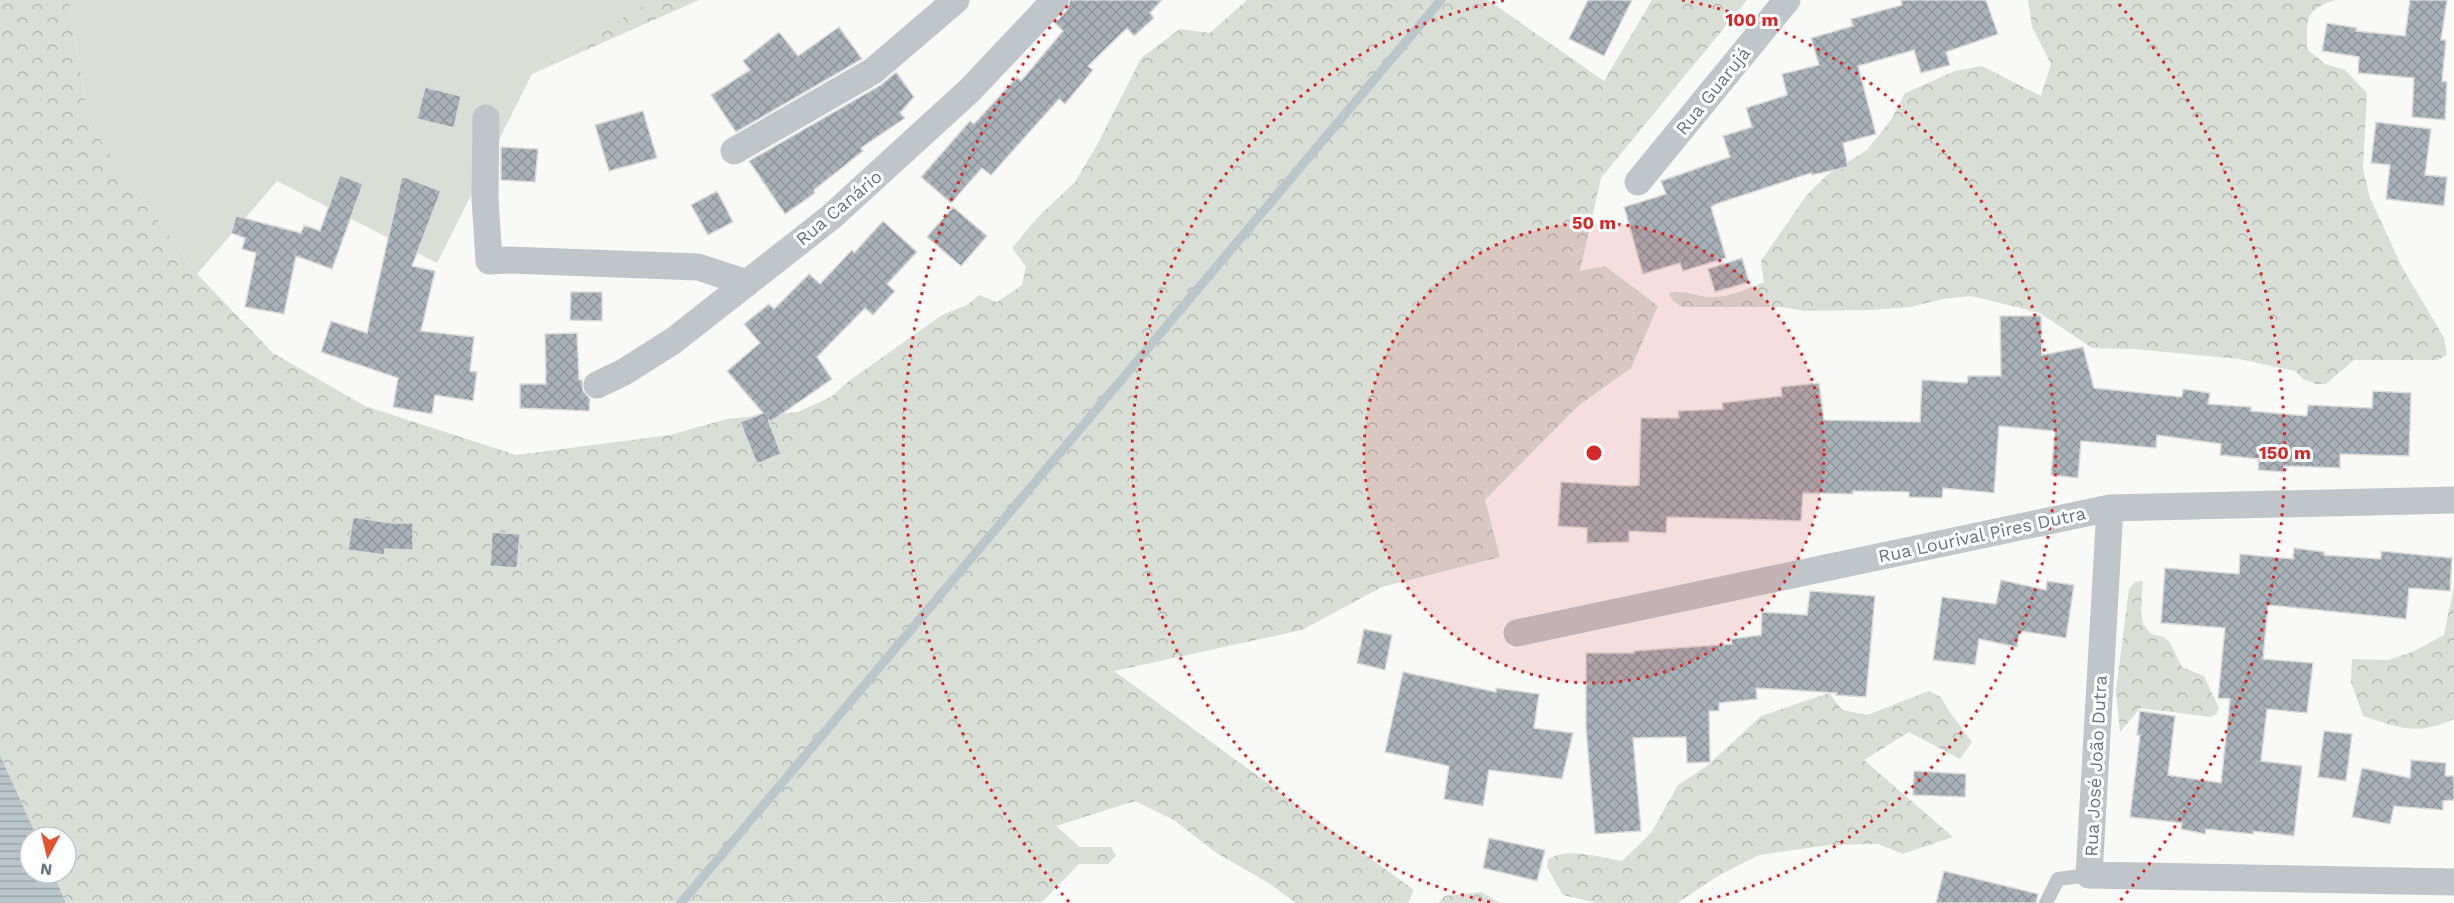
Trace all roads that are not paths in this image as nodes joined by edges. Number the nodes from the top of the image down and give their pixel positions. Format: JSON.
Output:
{"nodes":[{"id":1,"x":956,"y":0,"type":"edge"},
{"id":2,"x":1055,"y":0,"type":"edge"},
{"id":3,"x":1787,"y":0,"type":"edge"},
{"id":4,"x":486,"y":118,"type":"dead end"},
{"id":5,"x":734,"y":151,"type":"dead end"},
{"id":6,"x":1638,"y":182,"type":"dead end"},
{"id":7,"x":747,"y":283,"type":"junction"},
{"id":8,"x":597,"y":385,"type":"dead end"},
{"id":9,"x":2454,"y":501,"type":"edge"},
{"id":10,"x":2110,"y":508,"type":"junction"},
{"id":11,"x":1517,"y":633,"type":"dead end"},
{"id":12,"x":2089,"y":875,"type":"junction"},
{"id":13,"x":2454,"y":882,"type":"edge"},
{"id":14,"x":2046,"y":903,"type":"edge"}],
"edges":[{"from":1,"to":5,"type":"street"},
{"from":2,"to":7,"type":"street","name":"Rua Canário"},
{"from":3,"to":6,"type":"street","name":"Rua Guarujá"},
{"from":4,"to":7,"type":"street"},
{"from":7,"to":8,"type":"street","name":"Rua Canário"},
{"from":9,"to":10,"type":"street","name":"Rua Lourival Pires Dutra"},
{"from":10,"to":11,"type":"street","name":"Rua Lourival Pires Dutra"},
{"from":10,"to":12,"type":"street","name":"Rua José João Dutra"},
{"from":12,"to":13,"type":"street","name":"Rua José João Dutra"},
{"from":12,"to":14,"type":"lane"}]}
